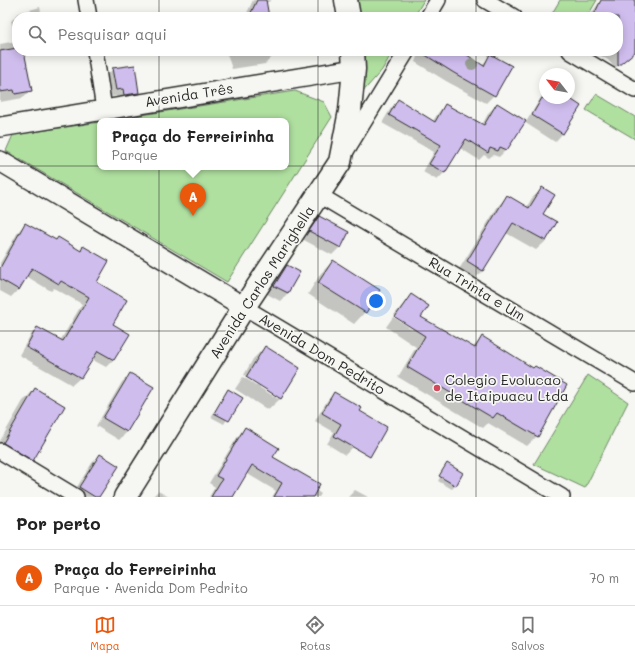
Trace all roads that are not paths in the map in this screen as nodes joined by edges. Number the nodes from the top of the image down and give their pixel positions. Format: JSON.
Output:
{"nodes":[{"id":1,"x":86,"y":0,"type":"edge"},
{"id":2,"x":346,"y":0,"type":"edge"},
{"id":3,"x":438,"y":0,"type":"edge"},
{"id":4,"x":485,"y":0,"type":"edge"},
{"id":5,"x":88,"y":12,"type":"edge"},
{"id":6,"x":348,"y":12,"type":"edge"},
{"id":7,"x":431,"y":12,"type":"edge"},
{"id":8,"x":505,"y":12,"type":"edge"},
{"id":9,"x":96,"y":56,"type":"edge"},
{"id":10,"x":404,"y":56,"type":"edge"},
{"id":11,"x":578,"y":56,"type":"edge"},
{"id":12,"x":354,"y":60,"type":"edge"},
{"id":13,"x":635,"y":90,"type":"edge"},
{"id":14,"x":104,"y":109,"type":"junction"},
{"id":15,"x":0,"y":127,"type":"edge"},
{"id":16,"x":0,"y":161,"type":"edge"},
{"id":17,"x":340,"y":162,"type":"junction"},
{"id":18,"x":319,"y":195,"type":"junction"},
{"id":19,"x":244,"y":307,"type":"junction"},
{"id":20,"x":635,"y":383,"type":"edge"},
{"id":21,"x":0,"y":451,"type":"edge"},
{"id":22,"x":76,"y":497,"type":"edge"},
{"id":23,"x":125,"y":497,"type":"edge"},
{"id":24,"x":562,"y":497,"type":"edge"}],
"edges":[{"from":1,"to":5,"type":"street"},
{"from":2,"to":6,"type":"main road"},
{"from":3,"to":7,"type":"street"},
{"from":4,"to":8,"type":"street"},
{"from":9,"to":14,"type":"street"},
{"from":10,"to":17,"type":"street"},
{"from":11,"to":13,"type":"street"},
{"from":12,"to":14,"type":"street","name":"Avenida Três"},
{"from":12,"to":17,"type":"main road","name":"Avenida Carlos Marighella"},
{"from":14,"to":15,"type":"street","name":"Avenida Três"},
{"from":16,"to":19,"type":"street","name":"Avenida Dom Pedrito"},
{"from":17,"to":18,"type":"main road","name":"Avenida Carlos Marighella"},
{"from":18,"to":19,"type":"main road","name":"Avenida Carlos Marighella"},
{"from":18,"to":20,"type":"street","name":"Rua Trinta e Um"},
{"from":19,"to":23,"type":"main road","name":"Avenida Carlos Marighella"},
{"from":19,"to":24,"type":"street","name":"Avenida Dom Pedrito"},
{"from":21,"to":22,"type":"street"}]}
